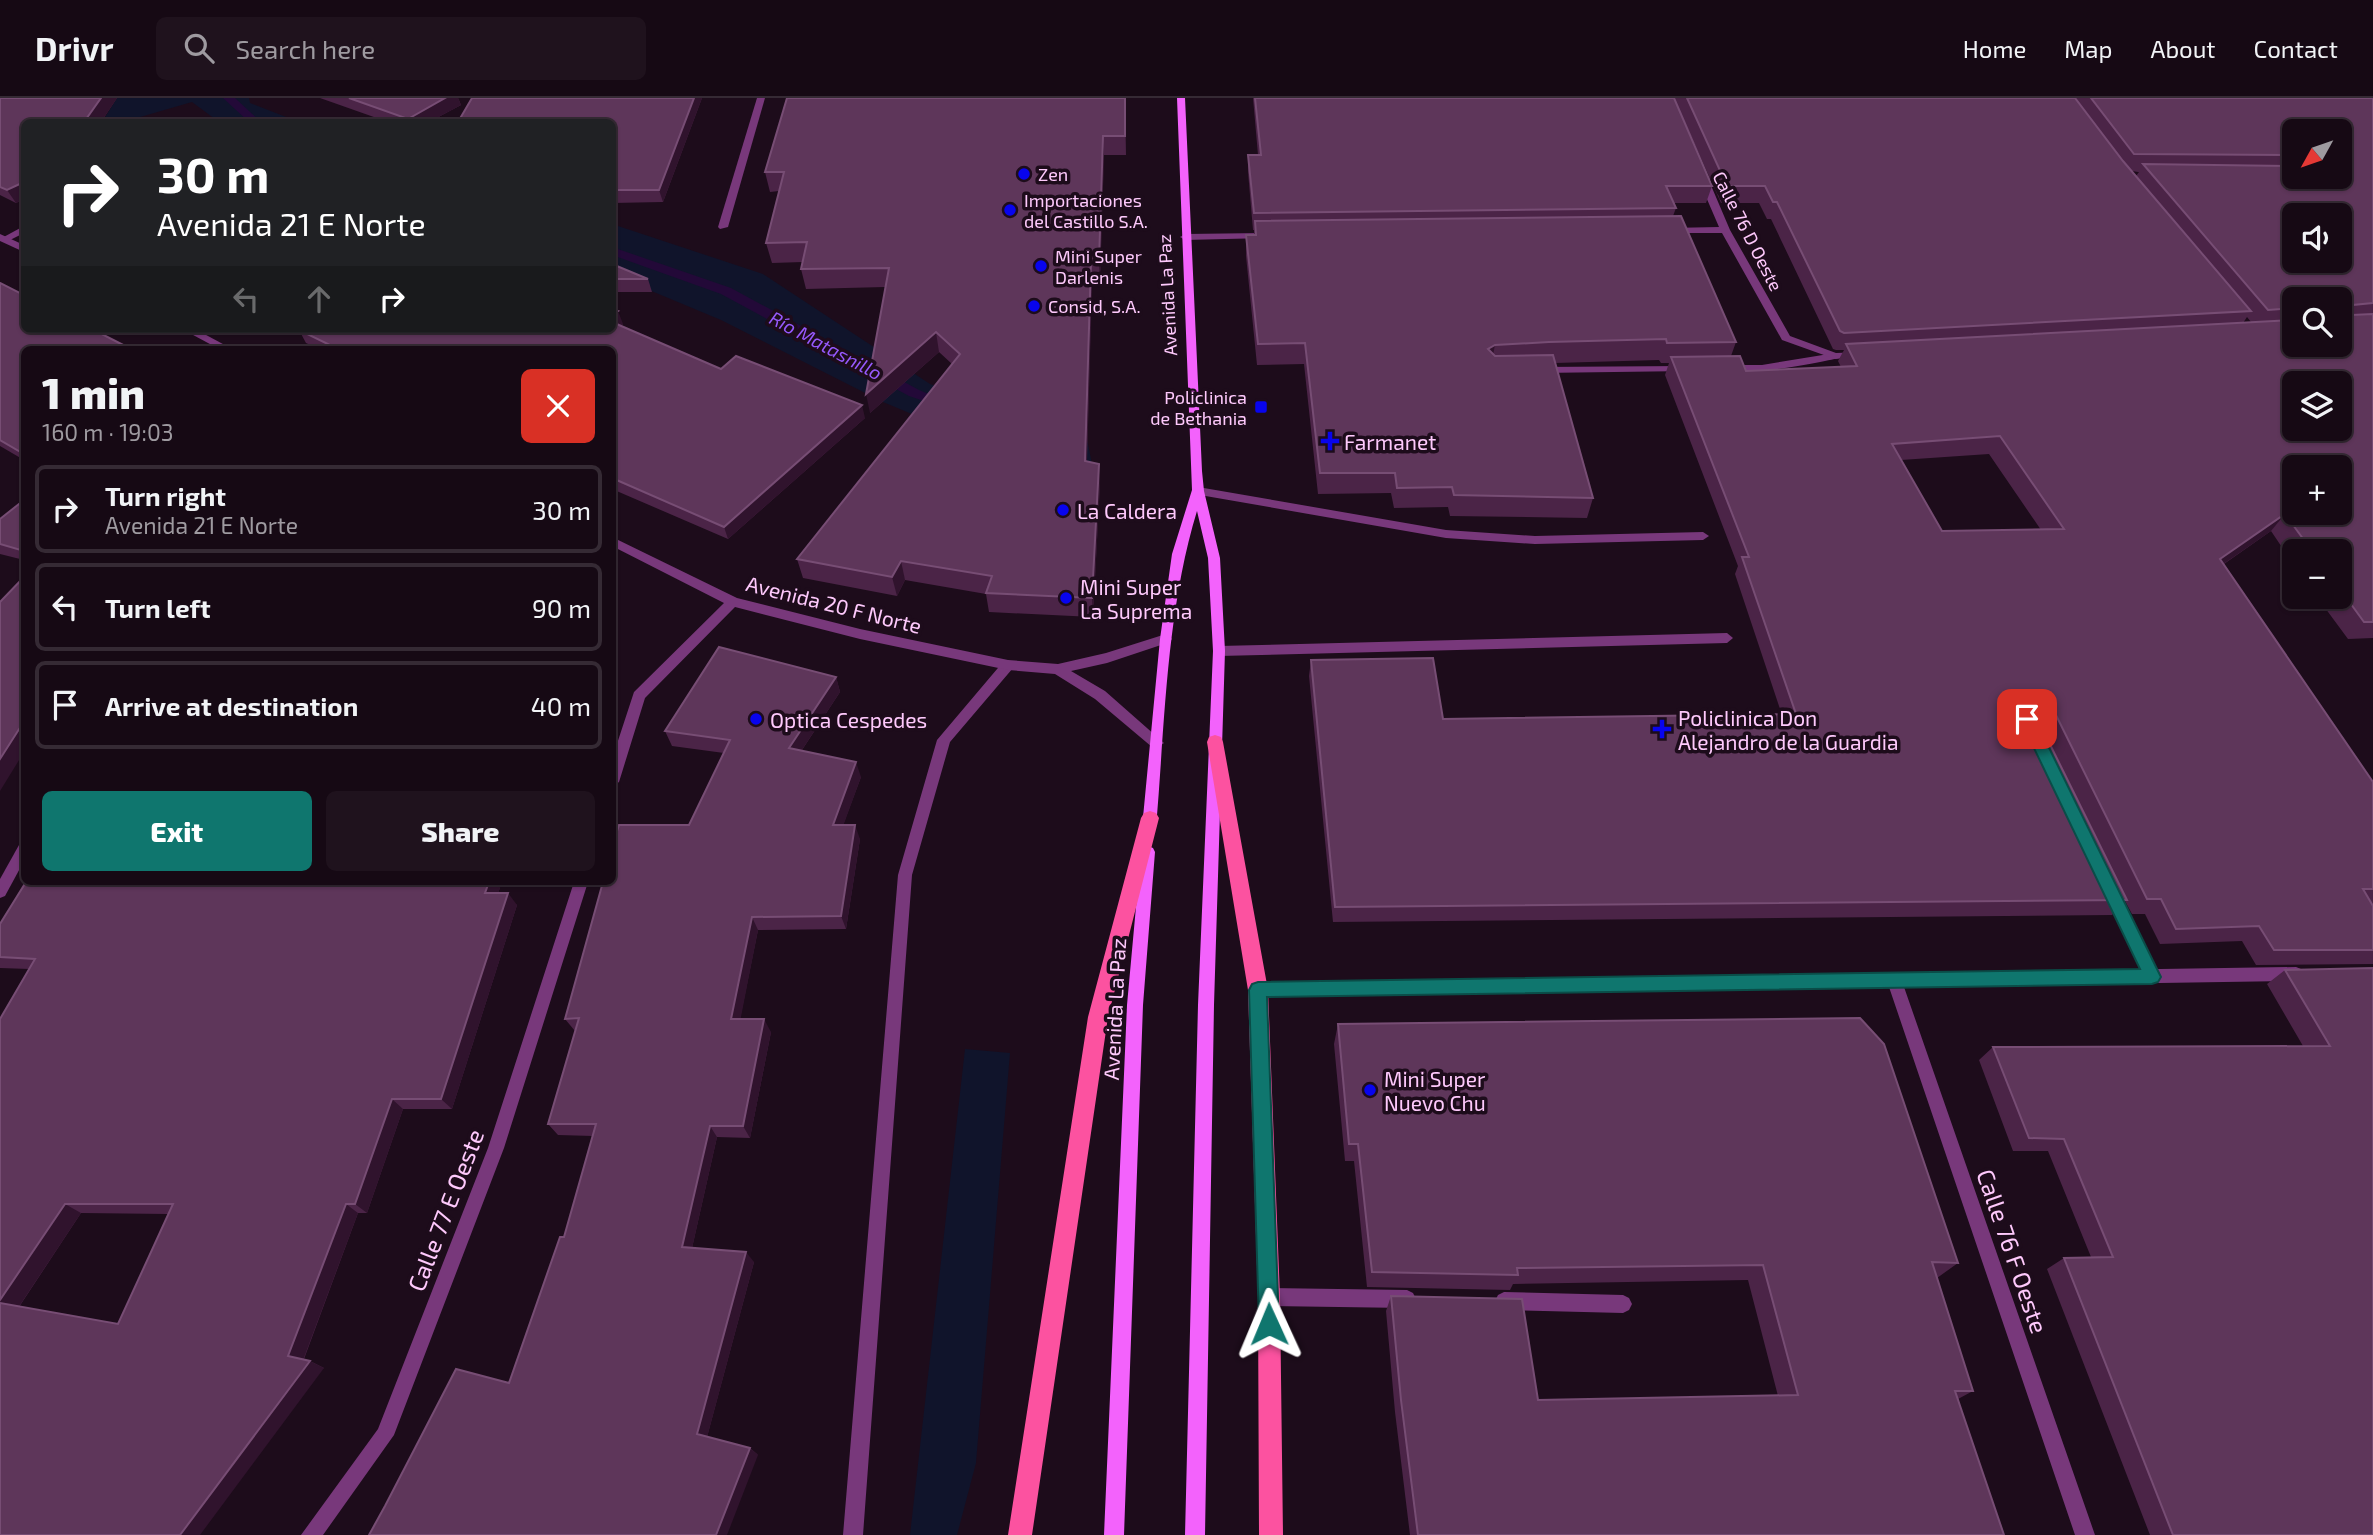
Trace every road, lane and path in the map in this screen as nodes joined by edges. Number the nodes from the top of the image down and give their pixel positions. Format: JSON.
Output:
{"nodes":[{"id":1,"x":761,"y":98,"type":"edge"},
{"id":2,"x":1181,"y":98,"type":"edge"},
{"id":3,"x":1699,"y":170,"type":"edge"},
{"id":4,"x":723,"y":227,"type":"dead end"},
{"id":5,"x":21,"y":230,"type":"edge"},
{"id":6,"x":1725,"y":230,"type":"junction"},
{"id":7,"x":1656,"y":231,"type":"edge"},
{"id":8,"x":1282,"y":236,"type":"edge"},
{"id":9,"x":1185,"y":237,"type":"junction"},
{"id":10,"x":2,"y":238,"type":"edge"},
{"id":11,"x":21,"y":248,"type":"edge"},
{"id":12,"x":195,"y":333,"type":"edge"},
{"id":13,"x":221,"y":346,"type":"edge"},
{"id":14,"x":1877,"y":353,"type":"edge"},
{"id":15,"x":1835,"y":356,"type":"junction"},
{"id":16,"x":1694,"y":369,"type":"edge"},
{"id":17,"x":1708,"y":369,"type":"edge"},
{"id":18,"x":1532,"y":370,"type":"edge"},
{"id":19,"x":1198,"y":491,"type":"junction"},
{"id":20,"x":1703,"y":536,"type":"dead end"},
{"id":21,"x":616,"y":543,"type":"edge"},
{"id":22,"x":733,"y":602,"type":"junction"},
{"id":23,"x":1727,"y":638,"type":"dead end"},
{"id":24,"x":1166,"y":639,"type":"junction"},
{"id":25,"x":1219,"y":650,"type":"junction"},
{"id":26,"x":1008,"y":665,"type":"junction"},
{"id":27,"x":1058,"y":669,"type":"junction"},
{"id":28,"x":1215,"y":742,"type":"junction"},
{"id":29,"x":1157,"y":743,"type":"junction"},
{"id":30,"x":616,"y":769,"type":"edge"},
{"id":31,"x":1150,"y":818,"type":"junction"},
{"id":32,"x":21,"y":854,"type":"edge"},
{"id":33,"x":2105,"y":879,"type":"edge"},
{"id":34,"x":580,"y":885,"type":"edge"},
{"id":35,"x":0,"y":892,"type":"edge"},
{"id":36,"x":2311,"y":974,"type":"edge"},
{"id":37,"x":2152,"y":977,"type":"junction"},
{"id":38,"x":1895,"y":982,"type":"junction"},
{"id":39,"x":1258,"y":990,"type":"junction"},
{"id":40,"x":1269,"y":1297,"type":"junction"},
{"id":41,"x":1425,"y":1300,"type":"edge"},
{"id":42,"x":1491,"y":1301,"type":"edge"},
{"id":43,"x":1623,"y":1304,"type":"dead end"},
{"id":44,"x":311,"y":1535,"type":"edge"},
{"id":45,"x":853,"y":1535,"type":"edge"},
{"id":46,"x":1020,"y":1535,"type":"edge"},
{"id":47,"x":1114,"y":1535,"type":"edge"},
{"id":48,"x":1195,"y":1535,"type":"edge"},
{"id":49,"x":1271,"y":1535,"type":"edge"},
{"id":50,"x":2085,"y":1535,"type":"edge"}],
"edges":[{"from":1,"to":4,"type":"street"},
{"from":2,"to":9,"type":"main road","name":"Avenida La Paz"},
{"from":3,"to":6,"type":"street","name":"Calle 76 D Oeste"},
{"from":5,"to":10,"type":"street"},
{"from":6,"to":7,"type":"street"},
{"from":6,"to":15,"type":"street","name":"Calle 76 D Oeste"},
{"from":8,"to":9,"type":"street"},
{"from":9,"to":19,"type":"main road","name":"Avenida La Paz"},
{"from":10,"to":11,"type":"street"},
{"from":12,"to":13,"type":"street"},
{"from":14,"to":15,"type":"street"},
{"from":15,"to":17,"type":"street"},
{"from":16,"to":18,"type":"street"},
{"from":19,"to":20,"type":"street"},
{"from":19,"to":24,"type":"main road","name":"Avenida La Paz"},
{"from":19,"to":25,"type":"main road","name":"Avenida La Paz"},
{"from":21,"to":22,"type":"street","name":"Avenida 20 F Norte"},
{"from":22,"to":26,"type":"street","name":"Avenida 20 F Norte"},
{"from":22,"to":30,"type":"street"},
{"from":23,"to":25,"type":"street"},
{"from":24,"to":27,"type":"street","name":"Avenida 20 F Norte"},
{"from":24,"to":29,"type":"main road","name":"Avenida La Paz"},
{"from":25,"to":28,"type":"main road","name":"Avenida La Paz"},
{"from":26,"to":27,"type":"street","name":"Avenida 20 F Norte"},
{"from":26,"to":45,"type":"street"},
{"from":27,"to":29,"type":"street","name":"Avenida 20 F Norte"},
{"from":28,"to":39,"type":"main road"},
{"from":28,"to":48,"type":"main road","name":"Avenida La Paz"},
{"from":29,"to":31,"type":"main road","name":"Avenida La Paz"},
{"from":31,"to":46,"type":"main road"},
{"from":31,"to":47,"type":"main road","name":"Avenida La Paz"},
{"from":32,"to":35,"type":"street"},
{"from":33,"to":37,"type":"street"},
{"from":34,"to":44,"type":"street","name":"Calle 77 E Oeste"},
{"from":36,"to":37,"type":"street"},
{"from":37,"to":38,"type":"street"},
{"from":38,"to":39,"type":"street"},
{"from":38,"to":50,"type":"street","name":"Calle 76 F Oeste"},
{"from":39,"to":40,"type":"main road"},
{"from":40,"to":41,"type":"street"},
{"from":40,"to":49,"type":"main road"},
{"from":42,"to":43,"type":"street"}]}
